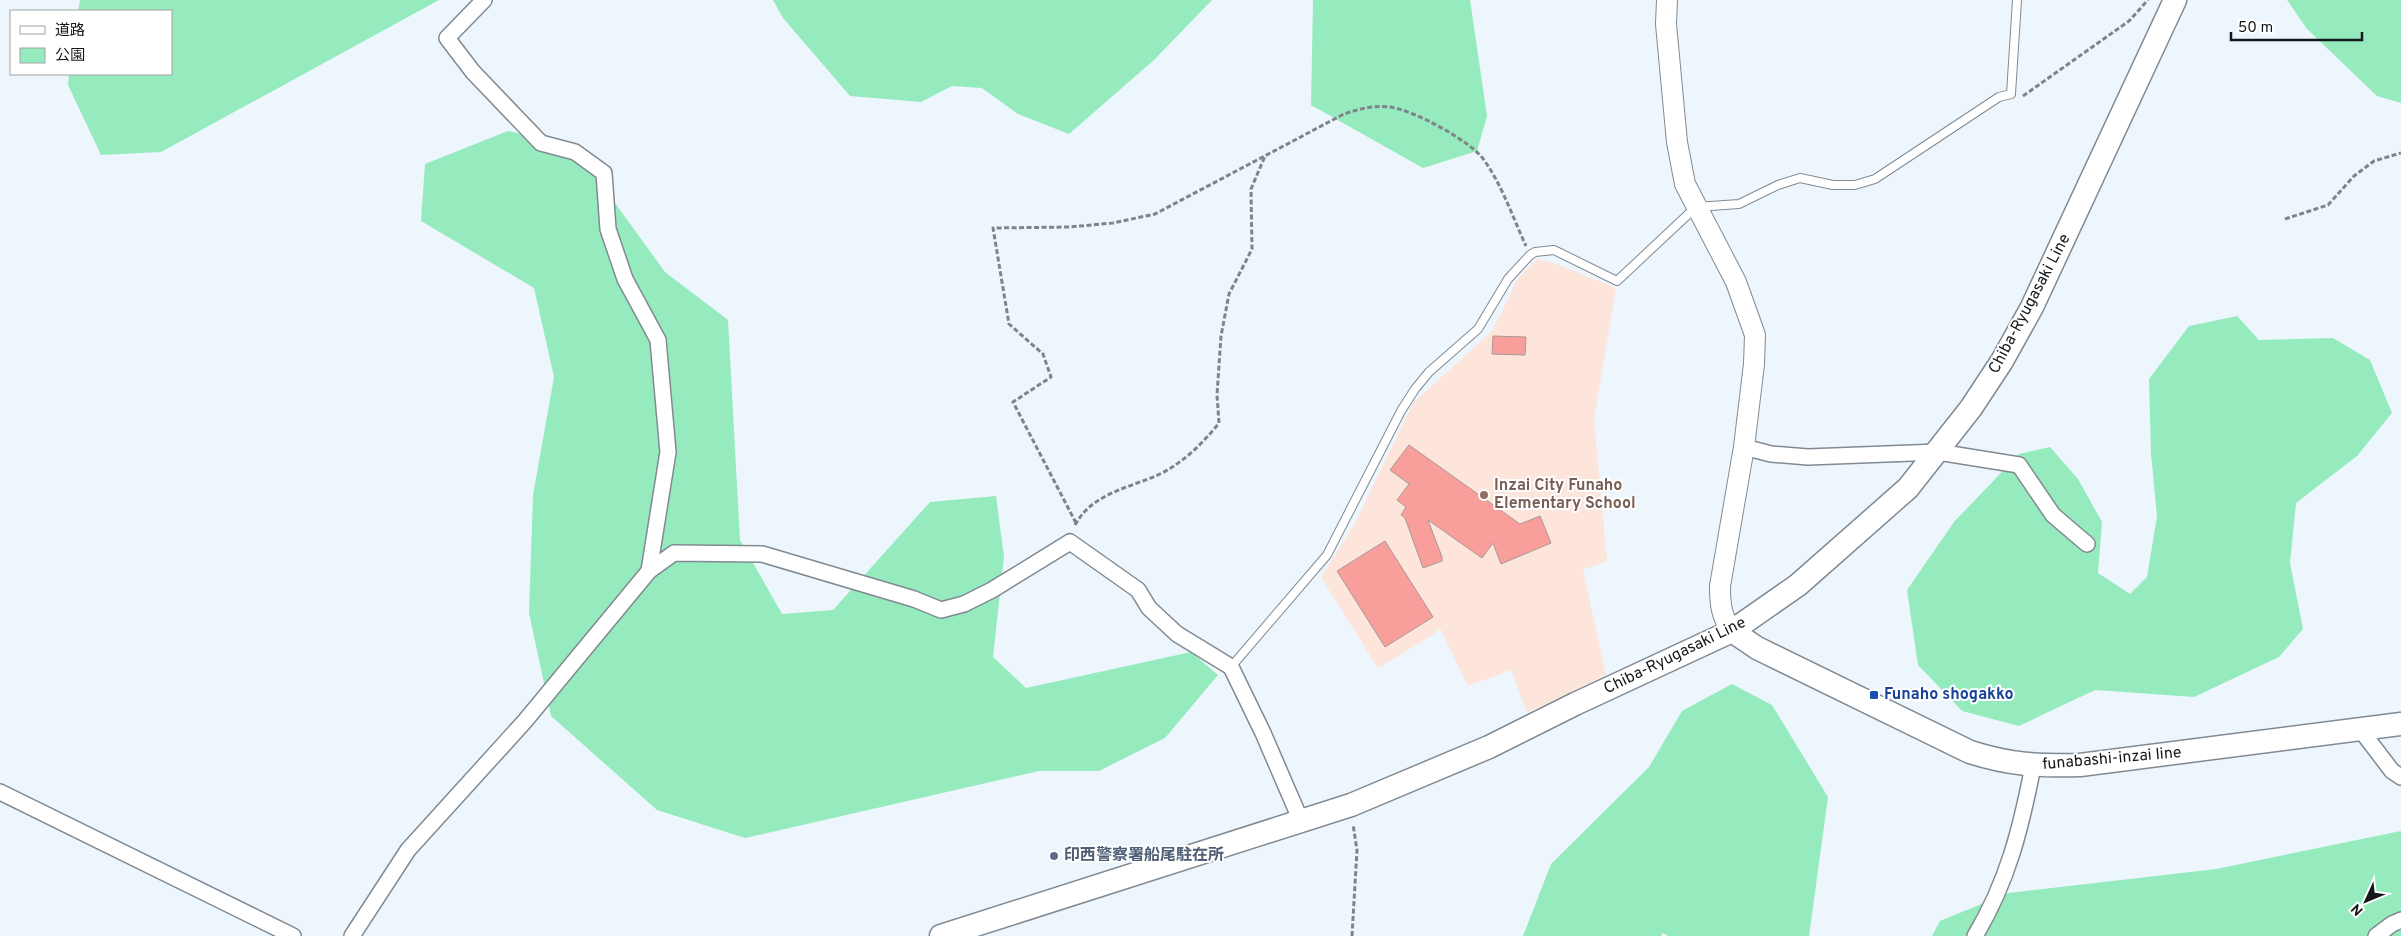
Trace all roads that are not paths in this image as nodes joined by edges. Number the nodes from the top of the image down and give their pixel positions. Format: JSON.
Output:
{"nodes":[{"id":1,"x":484,"y":0,"type":"edge"},
{"id":2,"x":1667,"y":0,"type":"edge"},
{"id":3,"x":2017,"y":0,"type":"edge"},
{"id":4,"x":2175,"y":0,"type":"edge"},
{"id":5,"x":1696,"y":207,"type":"junction"},
{"id":6,"x":1744,"y":447,"type":"junction"},
{"id":7,"x":1938,"y":452,"type":"junction"},
{"id":8,"x":2088,"y":544,"type":"dead end"},
{"id":9,"x":649,"y":571,"type":"junction"},
{"id":10,"x":1732,"y":631,"type":"junction"},
{"id":11,"x":1231,"y":667,"type":"junction"},
{"id":12,"x":2401,"y":724,"type":"edge"},
{"id":13,"x":2360,"y":729,"type":"junction"},
{"id":14,"x":2033,"y":766,"type":"junction"},
{"id":15,"x":2401,"y":777,"type":"edge"},
{"id":16,"x":0,"y":792,"type":"edge"},
{"id":17,"x":1301,"y":821,"type":"junction"},
{"id":18,"x":2401,"y":920,"type":"edge"},
{"id":19,"x":293,"y":936,"type":"edge"},
{"id":20,"x":352,"y":936,"type":"edge"},
{"id":21,"x":941,"y":936,"type":"edge"},
{"id":22,"x":1975,"y":936,"type":"edge"},
{"id":23,"x":2376,"y":936,"type":"edge"}],
"edges":[{"from":1,"to":9,"type":"street"},
{"from":2,"to":5,"type":"street"},
{"from":3,"to":5,"type":"lane"},
{"from":4,"to":7,"type":"main road","name":"Chiba-Ryugasaki Line"},
{"from":5,"to":6,"type":"street"},
{"from":5,"to":11,"type":"lane"},
{"from":6,"to":7,"type":"street"},
{"from":6,"to":10,"type":"street"},
{"from":7,"to":8,"type":"street"},
{"from":7,"to":10,"type":"main road","name":"Chiba-Ryugasaki Line"},
{"from":9,"to":11,"type":"street"},
{"from":9,"to":20,"type":"street"},
{"from":10,"to":14,"type":"main road","name":"funabashi-inzai line"},
{"from":10,"to":17,"type":"main road","name":"Chiba-Ryugasaki Line"},
{"from":11,"to":17,"type":"street"},
{"from":12,"to":13,"type":"main road","name":"funabashi-inzai line"},
{"from":13,"to":14,"type":"main road","name":"funabashi-inzai line"},
{"from":13,"to":15,"type":"street"},
{"from":14,"to":22,"type":"street"},
{"from":16,"to":19,"type":"street"},
{"from":17,"to":21,"type":"main road","name":"Chiba-Ryugasaki Line"},
{"from":18,"to":23,"type":"street"}]}
